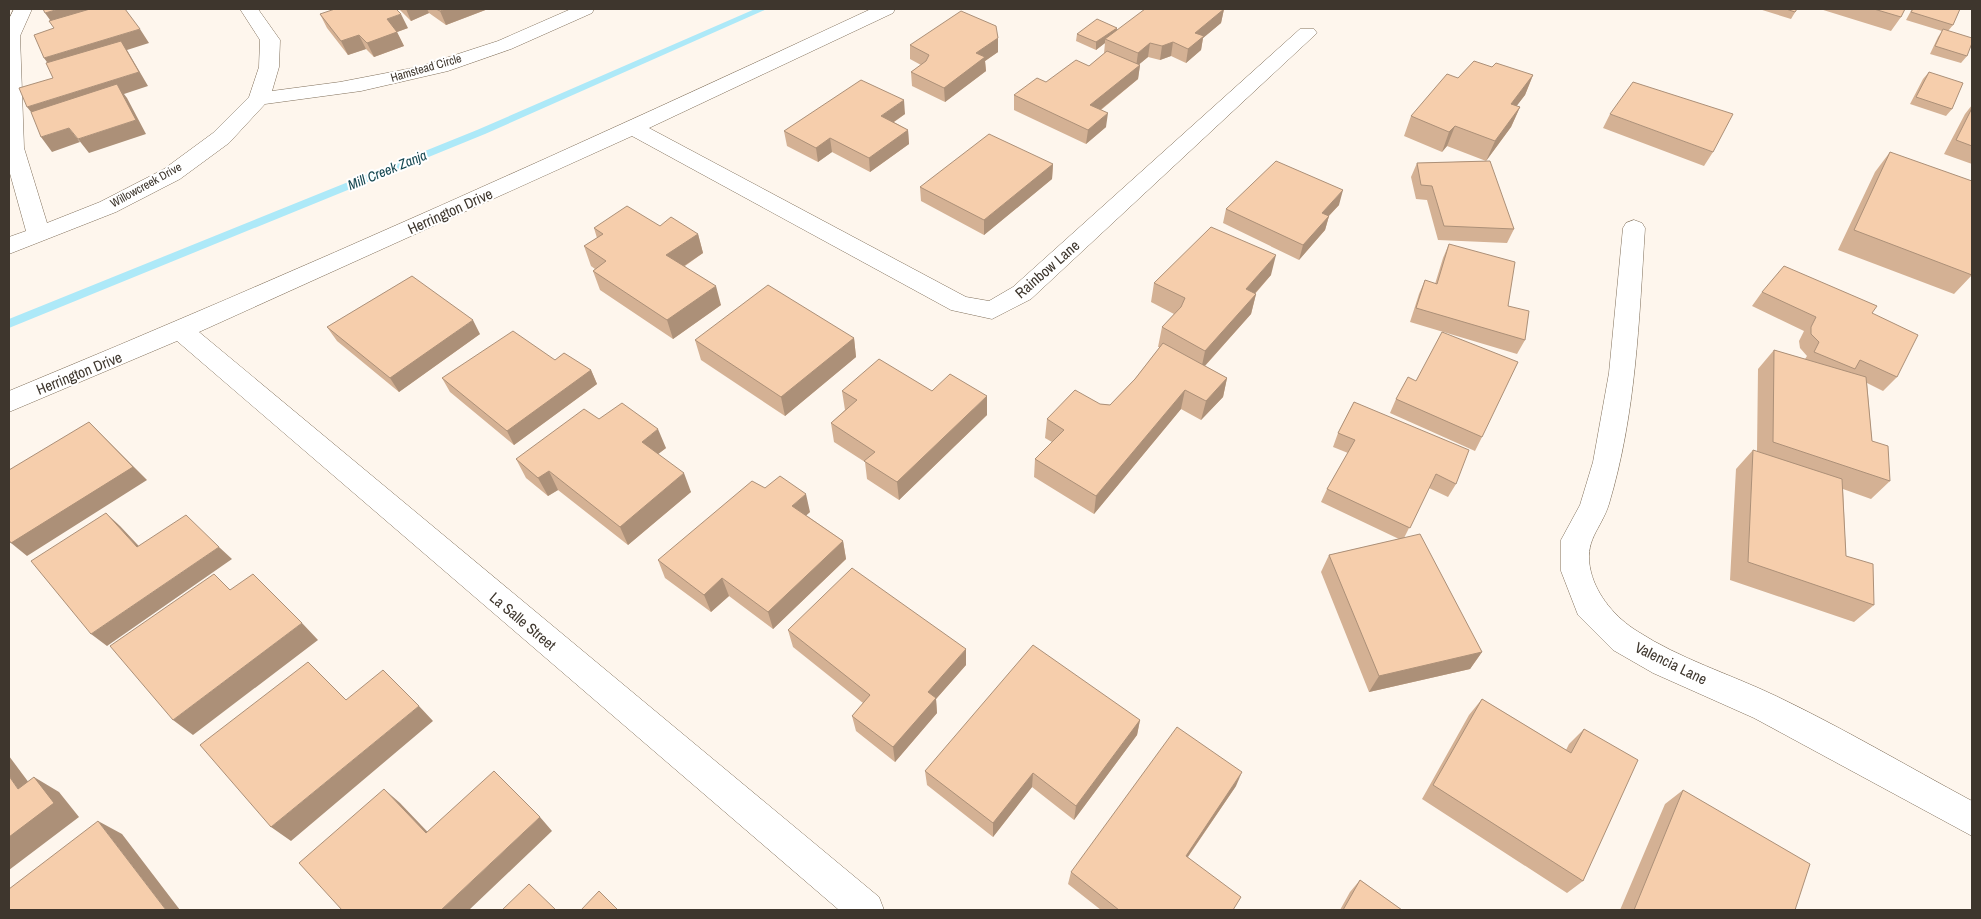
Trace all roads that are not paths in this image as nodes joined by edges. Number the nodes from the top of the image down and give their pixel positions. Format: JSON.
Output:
{"nodes":[{"id":1,"x":23,"y":9,"type":"edge"},
{"id":2,"x":249,"y":9,"type":"edge"},
{"id":3,"x":585,"y":9,"type":"edge"},
{"id":4,"x":886,"y":9,"type":"edge"},
{"id":5,"x":1306,"y":33,"type":"dead end"},
{"id":6,"x":259,"y":99,"type":"junction"},
{"id":7,"x":634,"y":128,"type":"junction"},
{"id":8,"x":1634,"y":228,"type":"dead end"},
{"id":9,"x":39,"y":235,"type":"junction"},
{"id":10,"x":9,"y":246,"type":"edge"},
{"id":11,"x":181,"y":331,"type":"junction"},
{"id":12,"x":9,"y":402,"type":"edge"},
{"id":13,"x":1972,"y":819,"type":"edge"},
{"id":14,"x":866,"y":910,"type":"edge"}],
"edges":[{"from":1,"to":9,"type":"street"},
{"from":2,"to":6,"type":"street","name":"Willowcreek Drive"},
{"from":3,"to":6,"type":"street","name":"Hamstead Circle"},
{"from":4,"to":7,"type":"street","name":"Herrington Drive"},
{"from":5,"to":7,"type":"street","name":"Rainbow Lane"},
{"from":6,"to":9,"type":"street","name":"Willowcreek Drive"},
{"from":7,"to":11,"type":"street","name":"Herrington Drive"},
{"from":8,"to":13,"type":"street","name":"Valencia Lane"},
{"from":9,"to":10,"type":"street","name":"Willowcreek Drive"},
{"from":11,"to":12,"type":"street","name":"Herrington Drive"},
{"from":11,"to":14,"type":"street","name":"La Salle Street"}]}
